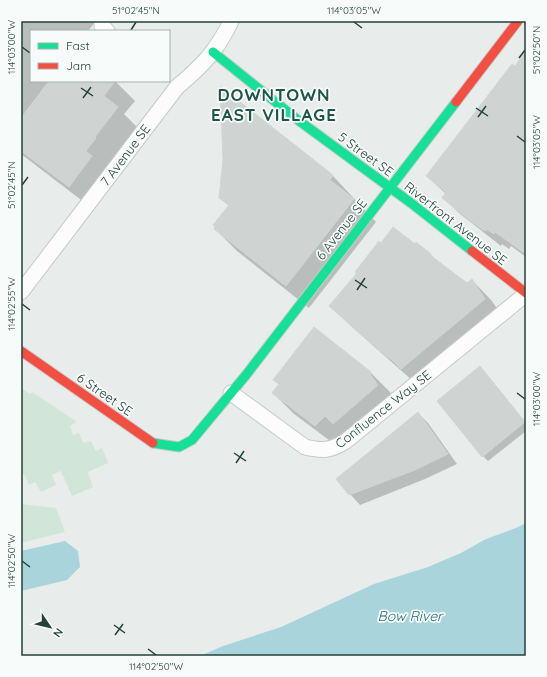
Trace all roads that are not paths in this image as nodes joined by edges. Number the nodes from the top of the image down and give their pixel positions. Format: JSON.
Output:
{"nodes":[{"id":1,"x":102,"y":21,"type":"edge"},
{"id":2,"x":231,"y":21,"type":"edge"},
{"id":3,"x":518,"y":21,"type":"edge"},
{"id":4,"x":105,"y":30,"type":"edge"},
{"id":5,"x":213,"y":52,"type":"junction"},
{"id":6,"x":173,"y":84,"type":"edge"},
{"id":7,"x":389,"y":188,"type":"junction"},
{"id":8,"x":21,"y":292,"type":"edge"},
{"id":9,"x":526,"y":294,"type":"edge"},
{"id":10,"x":21,"y":351,"type":"edge"},
{"id":11,"x":231,"y":393,"type":"junction"},
{"id":12,"x":179,"y":447,"type":"joint"}],
"edges":[{"from":1,"to":4,"type":"street"},
{"from":2,"to":5,"type":"street","name":"7 Avenue SE"},
{"from":3,"to":7,"type":"street","name":"6 Avenue SE"},
{"from":5,"to":6,"type":"street","name":"7 Avenue SE"},
{"from":5,"to":7,"type":"street","name":"5 Street SE"},
{"from":6,"to":8,"type":"street","name":"7 Avenue SE"},
{"from":7,"to":9,"type":"street","name":"Riverfront Avenue SE"},
{"from":7,"to":11,"type":"street","name":"6 Avenue SE"},
{"from":9,"to":11,"type":"street","name":"Confluence Way SE"},
{"from":10,"to":12,"type":"street","name":"6 Street SE"},
{"from":11,"to":12,"type":"street","name":"6 Avenue SE"}]}
